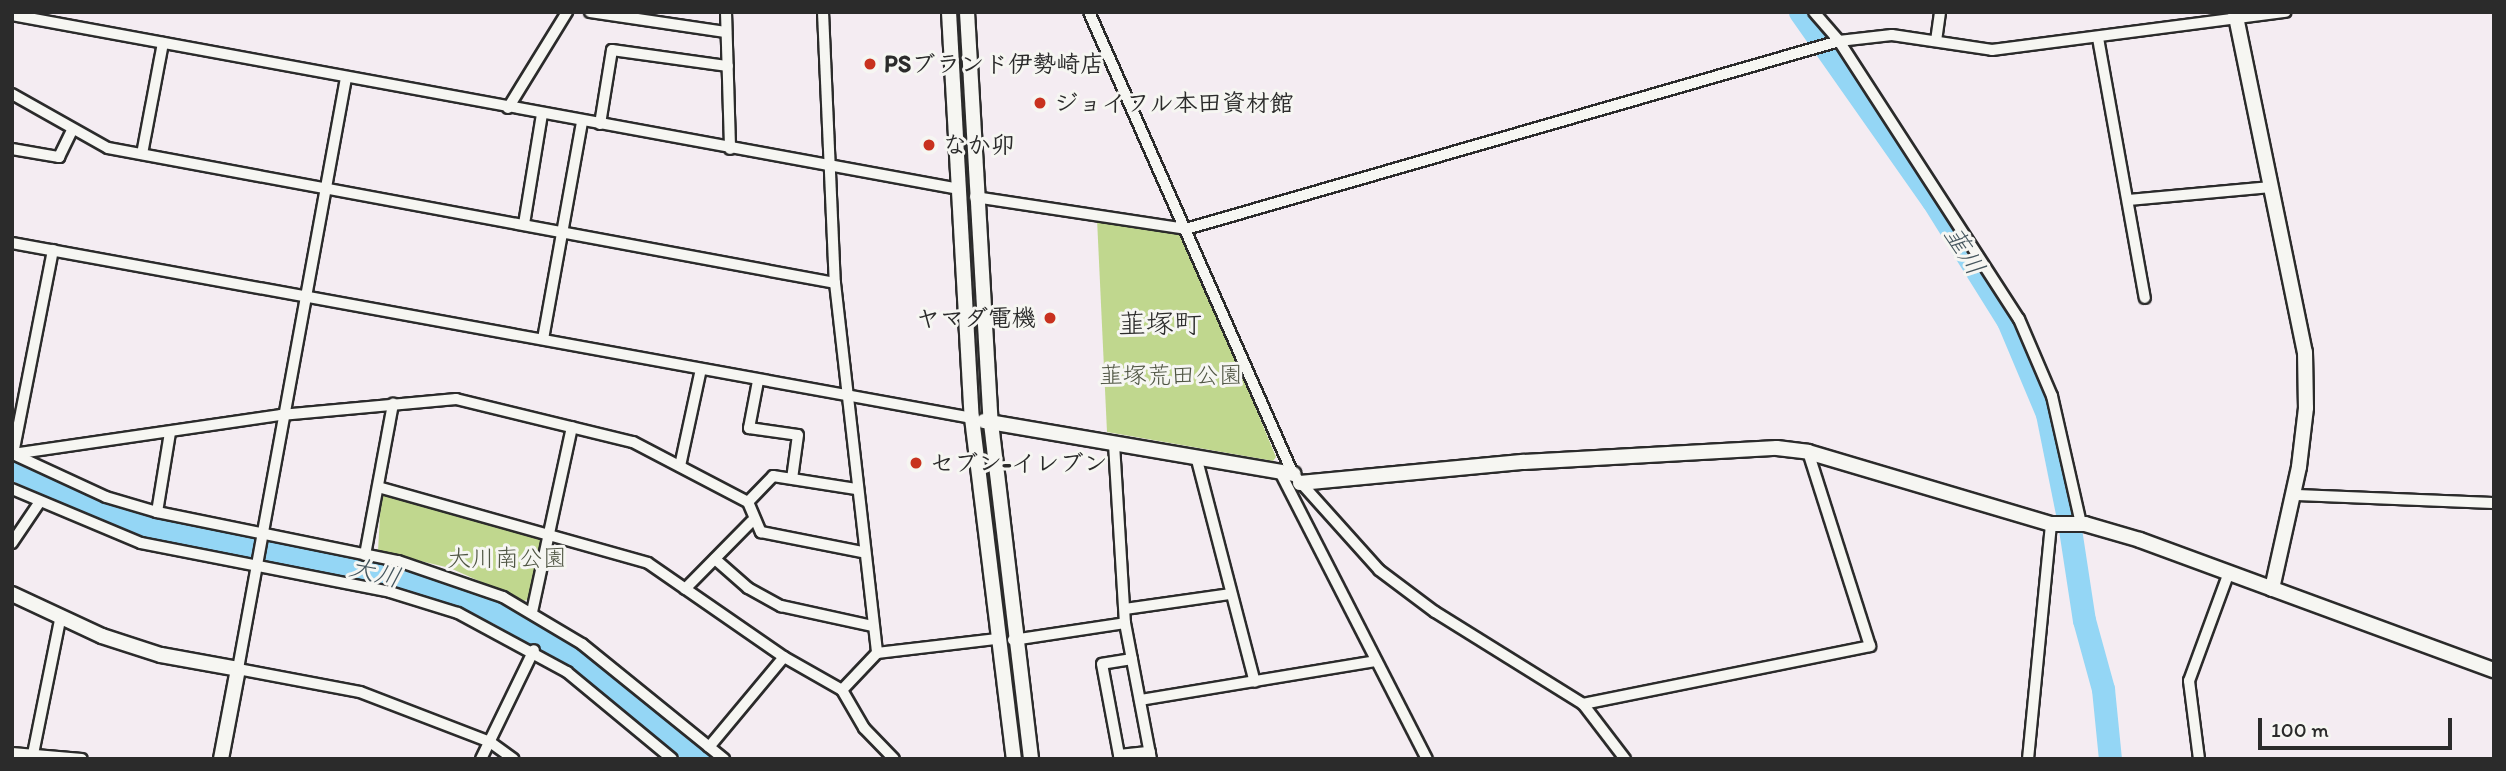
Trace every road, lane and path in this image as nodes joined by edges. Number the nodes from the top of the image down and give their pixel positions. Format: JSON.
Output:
{"nodes":[{"id":1,"x":567,"y":12,"type":"edge"},
{"id":2,"x":590,"y":12,"type":"edge"},
{"id":3,"x":726,"y":12,"type":"edge"},
{"id":4,"x":823,"y":12,"type":"edge"},
{"id":5,"x":949,"y":12,"type":"edge"},
{"id":6,"x":967,"y":12,"type":"edge"},
{"id":7,"x":1089,"y":12,"type":"edge"},
{"id":8,"x":1814,"y":12,"type":"edge"},
{"id":9,"x":1940,"y":12,"type":"edge"},
{"id":10,"x":2286,"y":12,"type":"edge"},
{"id":11,"x":12,"y":15,"type":"edge"},
{"id":12,"x":2235,"y":15,"type":"edge"},
{"id":13,"x":726,"y":32,"type":"junction"},
{"id":14,"x":2098,"y":38,"type":"junction"},
{"id":15,"x":1836,"y":41,"type":"junction"},
{"id":16,"x":1936,"y":41,"type":"junction"},
{"id":17,"x":163,"y":44,"type":"junction"},
{"id":18,"x":727,"y":66,"type":"junction"},
{"id":19,"x":346,"y":78,"type":"junction"},
{"id":20,"x":12,"y":94,"type":"edge"},
{"id":21,"x":508,"y":108,"type":"junction"},
{"id":22,"x":542,"y":114,"type":"junction"},
{"id":23,"x":582,"y":123,"type":"junction"},
{"id":24,"x":600,"y":124,"type":"junction"},
{"id":25,"x":72,"y":131,"type":"junction"},
{"id":26,"x":12,"y":149,"type":"edge"},
{"id":27,"x":730,"y":149,"type":"junction"},
{"id":28,"x":142,"y":154,"type":"junction"},
{"id":29,"x":830,"y":168,"type":"junction"},
{"id":30,"x":326,"y":186,"type":"junction"},
{"id":31,"x":2272,"y":187,"type":"junction"},
{"id":32,"x":958,"y":189,"type":"junction"},
{"id":33,"x":975,"y":197,"type":"junction"},
{"id":34,"x":2128,"y":200,"type":"junction"},
{"id":35,"x":524,"y":224,"type":"junction"},
{"id":36,"x":1186,"y":229,"type":"junction"},
{"id":37,"x":564,"y":232,"type":"junction"},
{"id":38,"x":12,"y":243,"type":"edge"},
{"id":39,"x":53,"y":250,"type":"junction"},
{"id":40,"x":835,"y":283,"type":"junction"},
{"id":41,"x":304,"y":298,"type":"junction"},
{"id":42,"x":2144,"y":298,"type":"dead end"},
{"id":43,"x":543,"y":339,"type":"junction"},
{"id":44,"x":701,"y":369,"type":"junction"},
{"id":45,"x":758,"y":382,"type":"junction"},
{"id":46,"x":845,"y":396,"type":"junction"},
{"id":47,"x":393,"y":404,"type":"junction"},
{"id":48,"x":281,"y":415,"type":"junction"},
{"id":49,"x":972,"y":418,"type":"junction"},
{"id":50,"x":991,"y":423,"type":"junction"},
{"id":51,"x":572,"y":428,"type":"junction"},
{"id":52,"x":170,"y":433,"type":"junction"},
{"id":53,"x":1114,"y":444,"type":"junction"},
{"id":54,"x":1808,"y":452,"type":"junction"},
{"id":55,"x":13,"y":454,"type":"edge"},
{"id":56,"x":1197,"y":460,"type":"junction"},
{"id":57,"x":680,"y":466,"type":"junction"},
{"id":58,"x":1291,"y":477,"type":"junction"},
{"id":59,"x":792,"y":479,"type":"junction"},
{"id":60,"x":378,"y":486,"type":"junction"},
{"id":61,"x":12,"y":489,"type":"edge"},
{"id":62,"x":856,"y":489,"type":"junction"},
{"id":63,"x":2295,"y":495,"type":"junction"},
{"id":64,"x":748,"y":502,"type":"junction"},
{"id":65,"x":39,"y":503,"type":"junction"},
{"id":66,"x":2494,"y":503,"type":"edge"},
{"id":67,"x":157,"y":513,"type":"junction"},
{"id":68,"x":752,"y":521,"type":"junction"},
{"id":69,"x":2051,"y":524,"type":"junction"},
{"id":70,"x":2081,"y":524,"type":"junction"},
{"id":71,"x":551,"y":533,"type":"junction"},
{"id":72,"x":258,"y":536,"type":"junction"},
{"id":73,"x":12,"y":543,"type":"edge"},
{"id":74,"x":862,"y":552,"type":"junction"},
{"id":75,"x":365,"y":555,"type":"junction"},
{"id":76,"x":715,"y":559,"type":"junction"},
{"id":77,"x":254,"y":565,"type":"junction"},
{"id":78,"x":2229,"y":572,"type":"junction"},
{"id":79,"x":685,"y":589,"type":"junction"},
{"id":80,"x":2272,"y":589,"type":"junction"},
{"id":81,"x":12,"y":594,"type":"edge"},
{"id":82,"x":1231,"y":594,"type":"junction"},
{"id":83,"x":1125,"y":609,"type":"junction"},
{"id":84,"x":532,"y":612,"type":"junction"},
{"id":85,"x":60,"y":620,"type":"junction"},
{"id":86,"x":1125,"y":623,"type":"junction"},
{"id":87,"x":872,"y":626,"type":"junction"},
{"id":88,"x":997,"y":639,"type":"junction"},
{"id":89,"x":1013,"y":640,"type":"junction"},
{"id":90,"x":534,"y":650,"type":"junction"},
{"id":91,"x":877,"y":653,"type":"junction"},
{"id":92,"x":784,"y":657,"type":"junction"},
{"id":93,"x":1132,"y":659,"type":"junction"},
{"id":94,"x":1375,"y":661,"type":"junction"},
{"id":95,"x":238,"y":669,"type":"junction"},
{"id":96,"x":2494,"y":670,"type":"edge"},
{"id":97,"x":1255,"y":682,"type":"junction"},
{"id":98,"x":842,"y":690,"type":"junction"},
{"id":99,"x":1140,"y":700,"type":"junction"},
{"id":100,"x":1583,"y":704,"type":"junction"},
{"id":101,"x":490,"y":742,"type":"junction"},
{"id":102,"x":709,"y":747,"type":"junction"},
{"id":103,"x":12,"y":754,"type":"edge"},
{"id":104,"x":1150,"y":755,"type":"edge"},
{"id":105,"x":32,"y":757,"type":"edge"},
{"id":106,"x":82,"y":759,"type":"edge"},
{"id":107,"x":221,"y":759,"type":"edge"},
{"id":108,"x":481,"y":759,"type":"edge"},
{"id":109,"x":513,"y":759,"type":"edge"},
{"id":110,"x":672,"y":759,"type":"edge"},
{"id":111,"x":724,"y":759,"type":"edge"},
{"id":112,"x":894,"y":759,"type":"edge"},
{"id":113,"x":1014,"y":759,"type":"edge"},
{"id":114,"x":1031,"y":759,"type":"edge"},
{"id":115,"x":1427,"y":759,"type":"edge"},
{"id":116,"x":1625,"y":759,"type":"edge"},
{"id":117,"x":2028,"y":759,"type":"edge"},
{"id":118,"x":2199,"y":759,"type":"edge"}],
"edges":[{"from":1,"to":21,"type":"street"},
{"from":2,"to":13,"type":"street"},
{"from":3,"to":13,"type":"street"},
{"from":4,"to":29,"type":"street"},
{"from":5,"to":32,"type":"street"},
{"from":6,"to":33,"type":"street"},
{"from":7,"to":36,"type":"street"},
{"from":8,"to":15,"type":"street"},
{"from":9,"to":16,"type":"street"},
{"from":10,"to":12,"type":"street"},
{"from":11,"to":17,"type":"street"},
{"from":12,"to":14,"type":"street"},
{"from":12,"to":31,"type":"street"},
{"from":13,"to":18,"type":"street"},
{"from":14,"to":16,"type":"street"},
{"from":14,"to":34,"type":"street"},
{"from":15,"to":16,"type":"street"},
{"from":15,"to":36,"type":"street"},
{"from":15,"to":70,"type":"street"},
{"from":17,"to":19,"type":"street"},
{"from":17,"to":28,"type":"street"},
{"from":18,"to":24,"type":"street"},
{"from":18,"to":27,"type":"street"},
{"from":19,"to":21,"type":"street"},
{"from":19,"to":30,"type":"street"},
{"from":20,"to":25,"type":"street"},
{"from":21,"to":22,"type":"street"},
{"from":22,"to":23,"type":"street"},
{"from":22,"to":35,"type":"street"},
{"from":23,"to":24,"type":"street"},
{"from":23,"to":37,"type":"street"},
{"from":24,"to":27,"type":"street"},
{"from":25,"to":26,"type":"street"},
{"from":25,"to":28,"type":"street"},
{"from":27,"to":29,"type":"street"},
{"from":28,"to":30,"type":"street"},
{"from":29,"to":32,"type":"street"},
{"from":29,"to":40,"type":"street"},
{"from":30,"to":35,"type":"street"},
{"from":30,"to":41,"type":"street"},
{"from":31,"to":34,"type":"street"},
{"from":31,"to":63,"type":"street"},
{"from":32,"to":49,"type":"street"},
{"from":33,"to":36,"type":"street"},
{"from":33,"to":50,"type":"street"},
{"from":34,"to":42,"type":"street"},
{"from":35,"to":37,"type":"street"},
{"from":36,"to":58,"type":"street"},
{"from":37,"to":40,"type":"street"},
{"from":37,"to":43,"type":"street"},
{"from":38,"to":39,"type":"street"},
{"from":39,"to":41,"type":"street"},
{"from":39,"to":55,"type":"street"},
{"from":40,"to":46,"type":"street"},
{"from":41,"to":43,"type":"street"},
{"from":41,"to":48,"type":"street"},
{"from":43,"to":44,"type":"street"},
{"from":44,"to":45,"type":"street"},
{"from":44,"to":57,"type":"street"},
{"from":45,"to":46,"type":"street"},
{"from":45,"to":59,"type":"street"},
{"from":46,"to":49,"type":"street"},
{"from":46,"to":62,"type":"street"},
{"from":47,"to":48,"type":"street"},
{"from":47,"to":51,"type":"street"},
{"from":47,"to":60,"type":"street"},
{"from":48,"to":52,"type":"street"},
{"from":48,"to":72,"type":"street"},
{"from":49,"to":50,"type":"street"},
{"from":49,"to":88,"type":"street"},
{"from":50,"to":53,"type":"street"},
{"from":50,"to":89,"type":"street"},
{"from":51,"to":57,"type":"street"},
{"from":51,"to":71,"type":"street"},
{"from":52,"to":55,"type":"street"},
{"from":52,"to":67,"type":"street"},
{"from":53,"to":56,"type":"street"},
{"from":53,"to":83,"type":"street"},
{"from":54,"to":58,"type":"street"},
{"from":54,"to":69,"type":"street"},
{"from":54,"to":100,"type":"street"},
{"from":55,"to":67,"type":"street"},
{"from":56,"to":58,"type":"street"},
{"from":56,"to":82,"type":"street"},
{"from":57,"to":64,"type":"street"},
{"from":58,"to":94,"type":"street"},
{"from":58,"to":100,"type":"street"},
{"from":59,"to":62,"type":"street"},
{"from":59,"to":64,"type":"street"},
{"from":60,"to":71,"type":"street"},
{"from":60,"to":75,"type":"street"},
{"from":61,"to":65,"type":"street"},
{"from":62,"to":74,"type":"street"},
{"from":63,"to":66,"type":"street"},
{"from":63,"to":80,"type":"street"},
{"from":64,"to":68,"type":"street"},
{"from":65,"to":73,"type":"street"},
{"from":65,"to":77,"type":"street"},
{"from":67,"to":72,"type":"street"},
{"from":68,"to":74,"type":"street"},
{"from":68,"to":76,"type":"street"},
{"from":69,"to":70,"type":"street"},
{"from":69,"to":117,"type":"street"},
{"from":70,"to":78,"type":"street"},
{"from":71,"to":79,"type":"street"},
{"from":71,"to":84,"type":"street"},
{"from":72,"to":75,"type":"street"},
{"from":72,"to":77,"type":"street"},
{"from":74,"to":87,"type":"street"},
{"from":75,"to":84,"type":"street"},
{"from":76,"to":79,"type":"street"},
{"from":76,"to":87,"type":"street"},
{"from":77,"to":90,"type":"street"},
{"from":77,"to":95,"type":"street"},
{"from":78,"to":80,"type":"street"},
{"from":78,"to":118,"type":"street"},
{"from":79,"to":92,"type":"street"},
{"from":80,"to":96,"type":"street"},
{"from":81,"to":85,"type":"street"},
{"from":82,"to":83,"type":"street"},
{"from":82,"to":97,"type":"street"},
{"from":83,"to":86,"type":"street"},
{"from":84,"to":102,"type":"street"},
{"from":85,"to":95,"type":"street"},
{"from":85,"to":105,"type":"street"},
{"from":86,"to":89,"type":"street"},
{"from":86,"to":93,"type":"street"},
{"from":87,"to":91,"type":"street"},
{"from":88,"to":91,"type":"street"},
{"from":88,"to":113,"type":"street"},
{"from":89,"to":114,"type":"street"},
{"from":90,"to":101,"type":"street"},
{"from":90,"to":110,"type":"street"},
{"from":91,"to":98,"type":"street"},
{"from":92,"to":98,"type":"street"},
{"from":92,"to":102,"type":"street"},
{"from":93,"to":99,"type":"street"},
{"from":93,"to":104,"type":"street"},
{"from":94,"to":97,"type":"street"},
{"from":94,"to":115,"type":"street"},
{"from":95,"to":101,"type":"street"},
{"from":95,"to":107,"type":"street"},
{"from":97,"to":99,"type":"street"},
{"from":98,"to":112,"type":"street"},
{"from":99,"to":104,"type":"street"},
{"from":100,"to":116,"type":"street"},
{"from":101,"to":108,"type":"street"},
{"from":101,"to":109,"type":"street"},
{"from":102,"to":111,"type":"street"},
{"from":103,"to":105,"type":"street"},
{"from":105,"to":106,"type":"street"}]}
